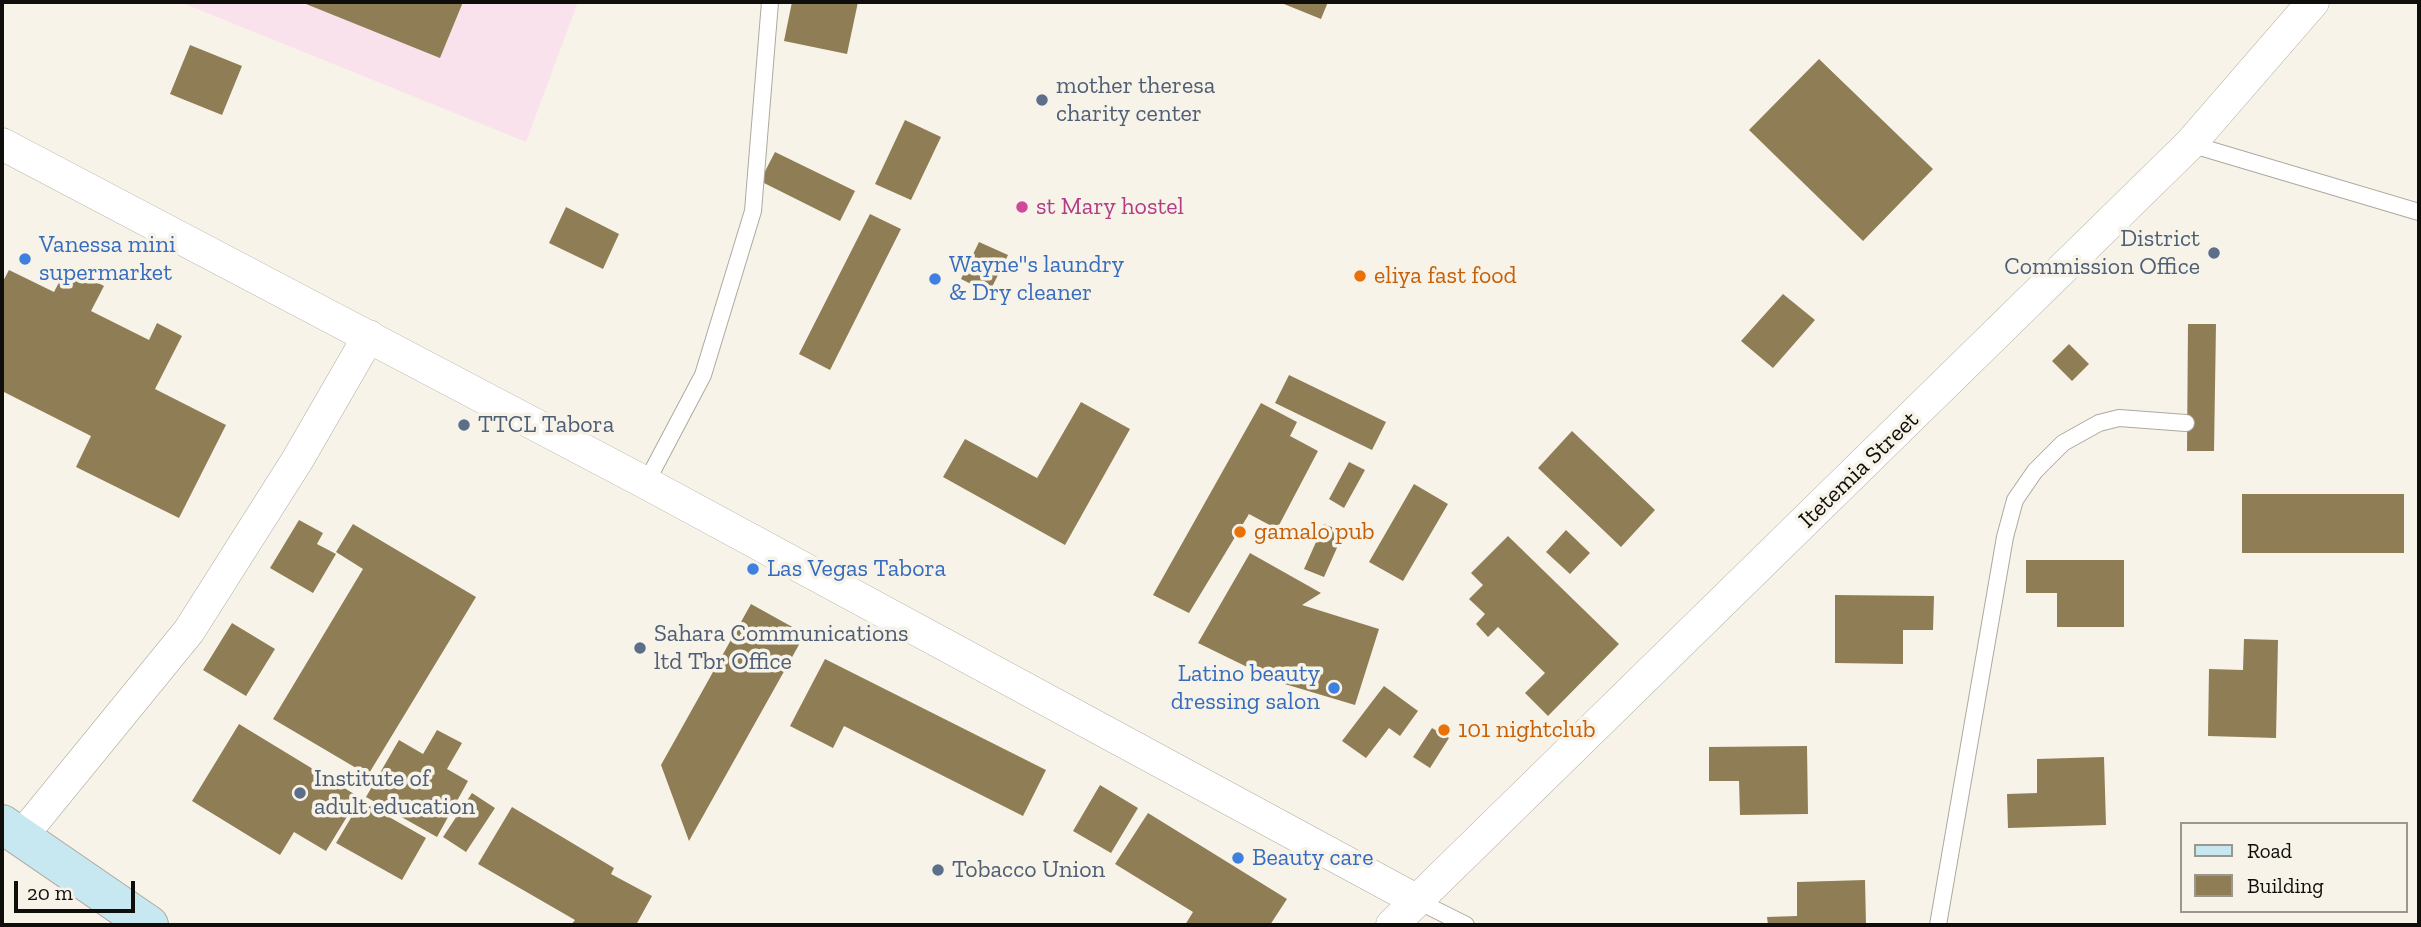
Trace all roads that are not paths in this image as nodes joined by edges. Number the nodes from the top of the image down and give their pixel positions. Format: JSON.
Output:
{"nodes":[{"id":1,"x":770,"y":2,"type":"edge"},
{"id":2,"x":2314,"y":2,"type":"edge"},
{"id":3,"x":2,"y":144,"type":"edge"},
{"id":4,"x":2190,"y":144,"type":"junction"},
{"id":5,"x":2419,"y":212,"type":"edge"},
{"id":6,"x":369,"y":336,"type":"junction"},
{"id":7,"x":2186,"y":423,"type":"dead end"},
{"id":8,"x":646,"y":483,"type":"junction"},
{"id":9,"x":11,"y":831,"type":"edge"},
{"id":10,"x":1416,"y":900,"type":"junction"},
{"id":11,"x":149,"y":925,"type":"edge"},
{"id":12,"x":1392,"y":925,"type":"edge"},
{"id":13,"x":1466,"y":925,"type":"edge"},
{"id":14,"x":1938,"y":925,"type":"edge"}],
"edges":[{"from":1,"to":8,"type":"lane"},
{"from":2,"to":4,"type":"street","name":"Itetemia Street"},
{"from":3,"to":6,"type":"street"},
{"from":4,"to":5,"type":"lane"},
{"from":4,"to":10,"type":"street","name":"Itetemia Street"},
{"from":6,"to":8,"type":"street"},
{"from":6,"to":9,"type":"street"},
{"from":7,"to":14,"type":"lane"},
{"from":8,"to":10,"type":"street"},
{"from":9,"to":11,"type":"main road"},
{"from":10,"to":12,"type":"street","name":"Itetemia Street"},
{"from":10,"to":13,"type":"lane"}]}
